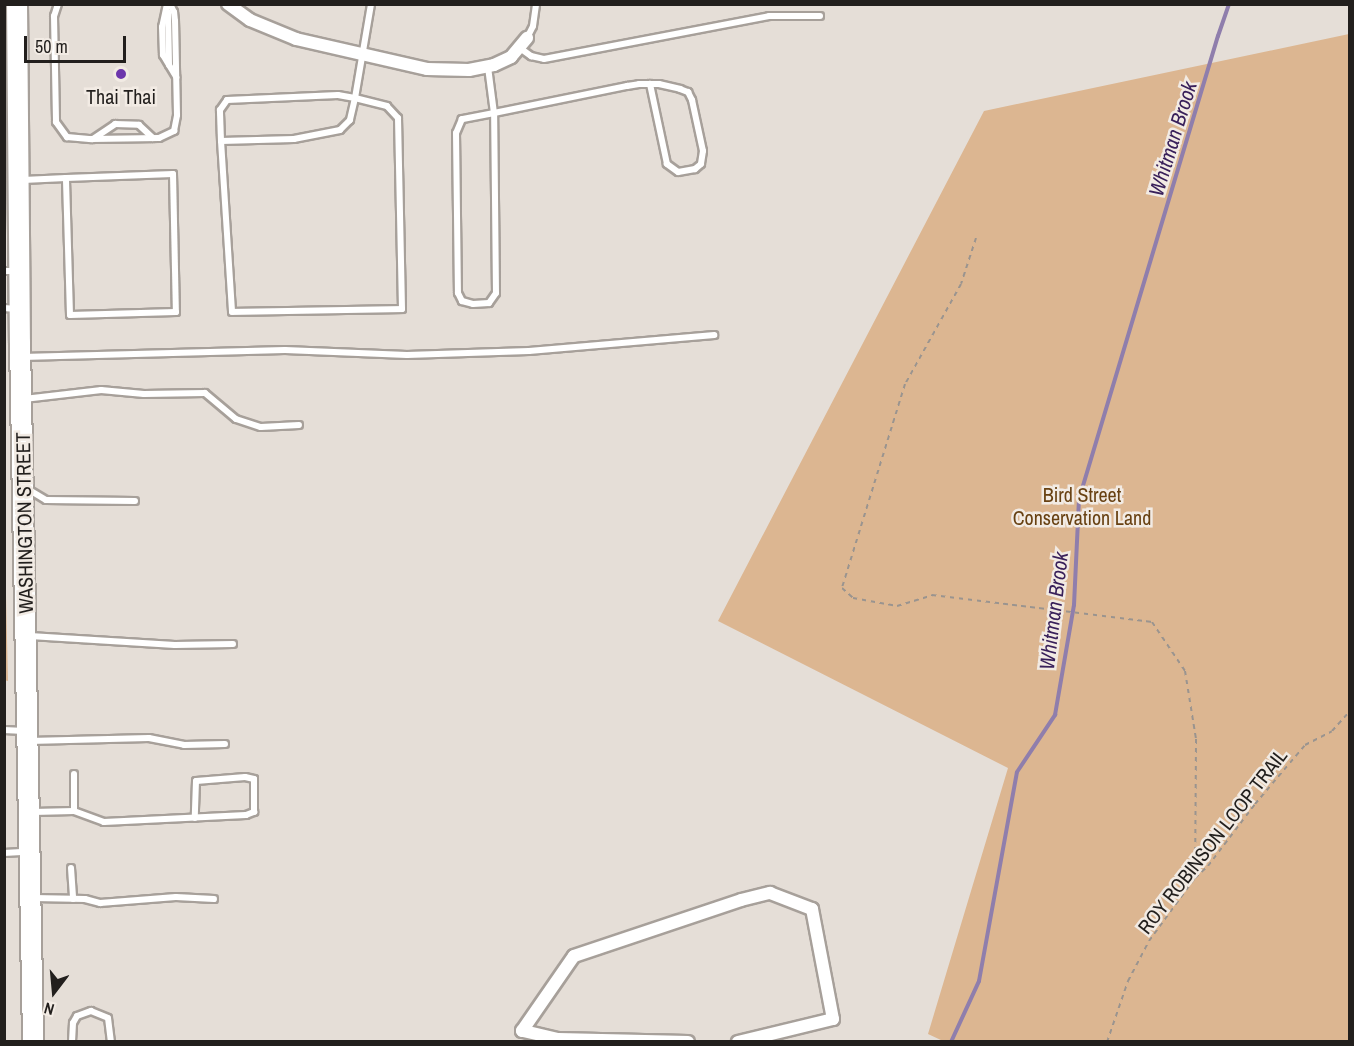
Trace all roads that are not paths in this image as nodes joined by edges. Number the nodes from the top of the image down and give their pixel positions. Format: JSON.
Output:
{"nodes":[{"id":1,"x":17,"y":4,"type":"edge"},
{"id":2,"x":58,"y":4,"type":"edge"},
{"id":3,"x":168,"y":4,"type":"edge"},
{"id":4,"x":228,"y":4,"type":"edge"},
{"id":5,"x":371,"y":4,"type":"edge"},
{"id":6,"x":536,"y":4,"type":"edge"},
{"id":7,"x":820,"y":16,"type":"dead end"},
{"id":8,"x":524,"y":43,"type":"junction"},
{"id":9,"x":364,"y":56,"type":"junction"},
{"id":10,"x":488,"y":67,"type":"junction"},
{"id":11,"x":177,"y":77,"type":"junction"},
{"id":12,"x":651,"y":84,"type":"junction"},
{"id":13,"x":355,"y":98,"type":"junction"},
{"id":14,"x":494,"y":113,"type":"junction"},
{"id":15,"x":153,"y":138,"type":"junction"},
{"id":16,"x":92,"y":139,"type":"junction"},
{"id":17,"x":221,"y":141,"type":"junction"},
{"id":18,"x":66,"y":178,"type":"junction"},
{"id":19,"x":19,"y":180,"type":"junction"},
{"id":20,"x":12,"y":271,"type":"edge"},
{"id":21,"x":12,"y":308,"type":"edge"},
{"id":22,"x":714,"y":335,"type":"dead end"},
{"id":23,"x":21,"y":357,"type":"junction"},
{"id":24,"x":22,"y":399,"type":"junction"},
{"id":25,"x":299,"y":425,"type":"dead end"},
{"id":26,"x":23,"y":486,"type":"junction"},
{"id":27,"x":135,"y":501,"type":"dead end"},
{"id":28,"x":26,"y":636,"type":"junction"},
{"id":29,"x":233,"y":644,"type":"dead end"},
{"id":30,"x":4,"y":730,"type":"edge"},
{"id":31,"x":28,"y":736,"type":"junction"},
{"id":32,"x":225,"y":744,"type":"dead end"},
{"id":33,"x":74,"y":774,"type":"dead end"},
{"id":34,"x":74,"y":811,"type":"junction"},
{"id":35,"x":29,"y":812,"type":"junction"},
{"id":36,"x":195,"y":818,"type":"junction"},
{"id":37,"x":30,"y":852,"type":"junction"},
{"id":38,"x":4,"y":853,"type":"edge"},
{"id":39,"x":71,"y":868,"type":"dead end"},
{"id":40,"x":31,"y":898,"type":"junction"},
{"id":41,"x":73,"y":898,"type":"junction"},
{"id":42,"x":214,"y":899,"type":"dead end"},
{"id":43,"x":520,"y":1036,"type":"edge"},
{"id":44,"x":33,"y":1041,"type":"edge"},
{"id":45,"x":72,"y":1041,"type":"edge"},
{"id":46,"x":111,"y":1041,"type":"edge"},
{"id":47,"x":688,"y":1041,"type":"edge"},
{"id":48,"x":738,"y":1041,"type":"edge"}],
"edges":[{"from":1,"to":19,"type":"main road","name":"WASHINGTON STREET"},
{"from":2,"to":16,"type":"lane"},
{"from":3,"to":11,"type":"lane"},
{"from":3,"to":11,"type":"lane"},
{"from":4,"to":9,"type":"street"},
{"from":5,"to":9,"type":"lane"},
{"from":6,"to":8,"type":"lane"},
{"from":7,"to":8,"type":"lane"},
{"from":8,"to":10,"type":"street"},
{"from":9,"to":10,"type":"street"},
{"from":9,"to":13,"type":"lane"},
{"from":10,"to":14,"type":"lane"},
{"from":11,"to":15,"type":"lane"},
{"from":12,"to":12,"type":"lane"},
{"from":12,"to":14,"type":"lane"},
{"from":13,"to":17,"type":"lane"},
{"from":13,"to":17,"type":"lane"},
{"from":13,"to":17,"type":"lane"},
{"from":14,"to":14,"type":"lane"},
{"from":15,"to":16,"type":"lane"},
{"from":15,"to":16,"type":"lane"},
{"from":18,"to":18,"type":"lane"},
{"from":18,"to":19,"type":"lane"},
{"from":19,"to":20,"type":"main road","name":"WASHINGTON STREET"},
{"from":20,"to":21,"type":"main road","name":"WASHINGTON STREET"},
{"from":21,"to":23,"type":"main road","name":"WASHINGTON STREET"},
{"from":22,"to":23,"type":"lane"},
{"from":23,"to":24,"type":"main road","name":"WASHINGTON STREET"},
{"from":24,"to":25,"type":"lane"},
{"from":24,"to":26,"type":"main road","name":"WASHINGTON STREET"},
{"from":26,"to":27,"type":"lane"},
{"from":26,"to":28,"type":"main road","name":"WASHINGTON STREET"},
{"from":28,"to":29,"type":"lane"},
{"from":28,"to":31,"type":"main road","name":"WASHINGTON STREET"},
{"from":30,"to":31,"type":"lane"},
{"from":31,"to":32,"type":"lane"},
{"from":31,"to":35,"type":"main road","name":"WASHINGTON STREET"},
{"from":33,"to":34,"type":"lane"},
{"from":34,"to":35,"type":"lane"},
{"from":34,"to":36,"type":"lane"},
{"from":35,"to":37,"type":"main road","name":"WASHINGTON STREET"},
{"from":36,"to":36,"type":"lane"},
{"from":37,"to":38,"type":"lane"},
{"from":37,"to":40,"type":"main road","name":"WASHINGTON STREET"},
{"from":39,"to":41,"type":"lane"},
{"from":40,"to":41,"type":"lane"},
{"from":40,"to":44,"type":"main road","name":"WASHINGTON STREET"},
{"from":41,"to":42,"type":"lane"},
{"from":43,"to":47,"type":"street"},
{"from":43,"to":48,"type":"street"},
{"from":45,"to":46,"type":"lane"}]}
